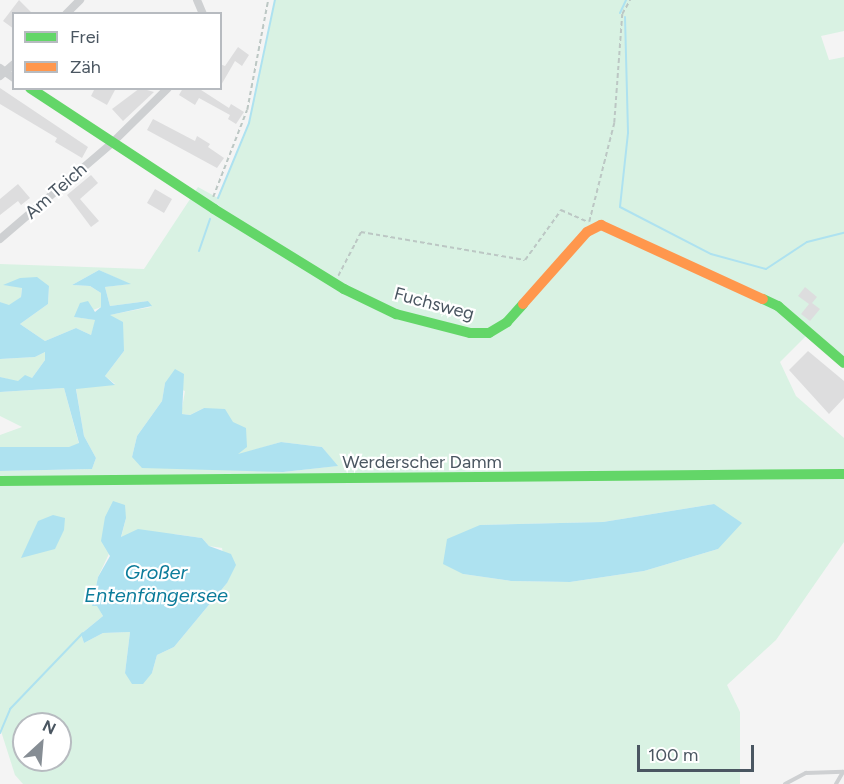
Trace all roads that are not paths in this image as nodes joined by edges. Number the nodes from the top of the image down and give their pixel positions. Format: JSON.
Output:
{"nodes":[{"id":1,"x":80,"y":0,"type":"edge"},
{"id":2,"x":68,"y":12,"type":"edge"},
{"id":3,"x":33,"y":90,"type":"edge"},
{"id":4,"x":166,"y":90,"type":"edge"},
{"id":5,"x":112,"y":143,"type":"junction"},
{"id":6,"x":0,"y":238,"type":"edge"},
{"id":7,"x":844,"y":363,"type":"edge"},
{"id":8,"x":844,"y":474,"type":"edge"},
{"id":9,"x":0,"y":481,"type":"edge"},
{"id":10,"x":843,"y":771,"type":"edge"},
{"id":11,"x":786,"y":784,"type":"edge"},
{"id":12,"x":836,"y":784,"type":"edge"}],
"edges":[{"from":1,"to":2,"type":"street"},
{"from":3,"to":5,"type":"street","name":"Fuchsweg"},
{"from":4,"to":5,"type":"street","name":"Am Teich"},
{"from":5,"to":6,"type":"street","name":"Am Teich"},
{"from":5,"to":7,"type":"street","name":"Fuchsweg"},
{"from":8,"to":9,"type":"street","name":"Werderscher Damm"},
{"from":10,"to":11,"type":"lane"},
{"from":10,"to":12,"type":"lane"}]}
